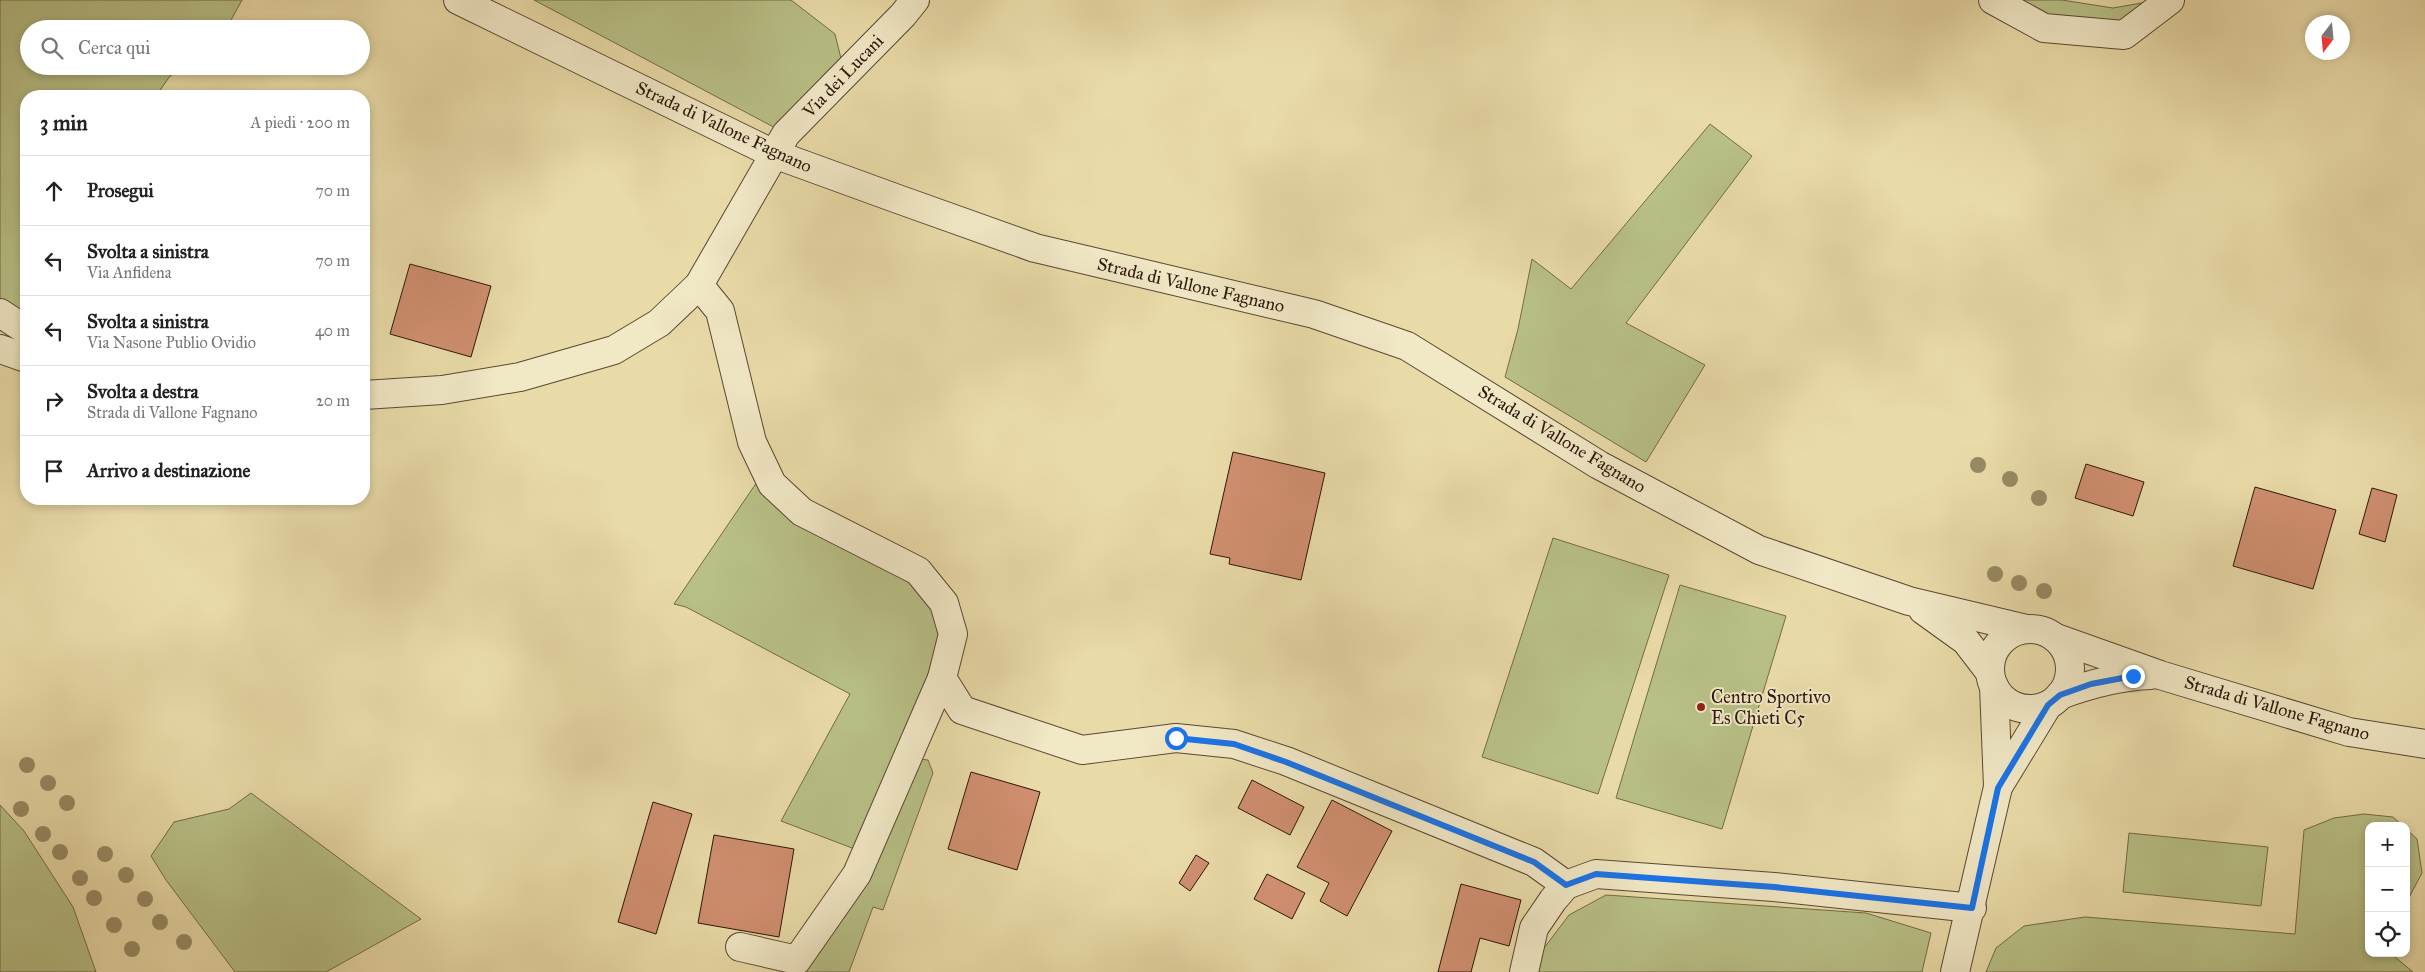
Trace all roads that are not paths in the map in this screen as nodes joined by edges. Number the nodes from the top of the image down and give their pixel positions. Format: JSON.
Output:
{"nodes":[{"id":1,"x":458,"y":0,"type":"edge"},
{"id":2,"x":915,"y":0,"type":"edge"},
{"id":3,"x":1992,"y":0,"type":"edge"},
{"id":4,"x":2170,"y":0,"type":"edge"},
{"id":5,"x":774,"y":154,"type":"junction"},
{"id":6,"x":699,"y":286,"type":"junction"},
{"id":7,"x":0,"y":314,"type":"edge"},
{"id":8,"x":20,"y":326,"type":"edge"},
{"id":9,"x":0,"y":350,"type":"edge"},
{"id":10,"x":20,"y":356,"type":"edge"},
{"id":11,"x":370,"y":395,"type":"edge"},
{"id":12,"x":1909,"y":601,"type":"junction"},
{"id":13,"x":2027,"y":629,"type":"junction"},
{"id":14,"x":2056,"y":638,"type":"junction"},
{"id":15,"x":2160,"y":675,"type":"junction"},
{"id":16,"x":942,"y":678,"type":"junction"},
{"id":17,"x":1992,"y":679,"type":"junction"},
{"id":18,"x":2054,"y":700,"type":"junction"},
{"id":19,"x":2425,"y":744,"type":"edge"},
{"id":20,"x":1998,"y":788,"type":"junction"},
{"id":21,"x":1566,"y":885,"type":"junction"},
{"id":22,"x":1972,"y":908,"type":"junction"},
{"id":23,"x":740,"y":947,"type":"dead end"},
{"id":24,"x":1524,"y":972,"type":"edge"},
{"id":25,"x":1956,"y":972,"type":"edge"}],
"edges":[{"from":1,"to":5,"type":"street","name":"Strada di Vallone Fagnano"},
{"from":2,"to":5,"type":"street","name":"Via dei Lucani"},
{"from":3,"to":4,"type":"street"},
{"from":5,"to":6,"type":"street","name":"Via dei Lucani"},
{"from":5,"to":12,"type":"street","name":"Strada di Vallone Fagnano"},
{"from":6,"to":11,"type":"street","name":"Via dei Lucani"},
{"from":6,"to":16,"type":"street"},
{"from":7,"to":8,"type":"street"},
{"from":9,"to":10,"type":"street"},
{"from":12,"to":13,"type":"street","name":"Strada di Vallone Fagnano"},
{"from":12,"to":17,"type":"street","name":"Strada di Vallone Fagnano"},
{"from":13,"to":14,"type":"street"},
{"from":13,"to":17,"type":"street"},
{"from":14,"to":15,"type":"street","name":"Strada di Vallone Fagnano"},
{"from":14,"to":18,"type":"street"},
{"from":15,"to":18,"type":"street","name":"Strada di Vallone Fagnano"},
{"from":15,"to":19,"type":"street","name":"Strada di Vallone Fagnano"},
{"from":16,"to":21,"type":"street"},
{"from":16,"to":23,"type":"street"},
{"from":17,"to":18,"type":"street"},
{"from":17,"to":20,"type":"street"},
{"from":18,"to":20,"type":"street"},
{"from":20,"to":22,"type":"street"},
{"from":21,"to":22,"type":"street"},
{"from":21,"to":24,"type":"street"},
{"from":22,"to":25,"type":"street"}]}
